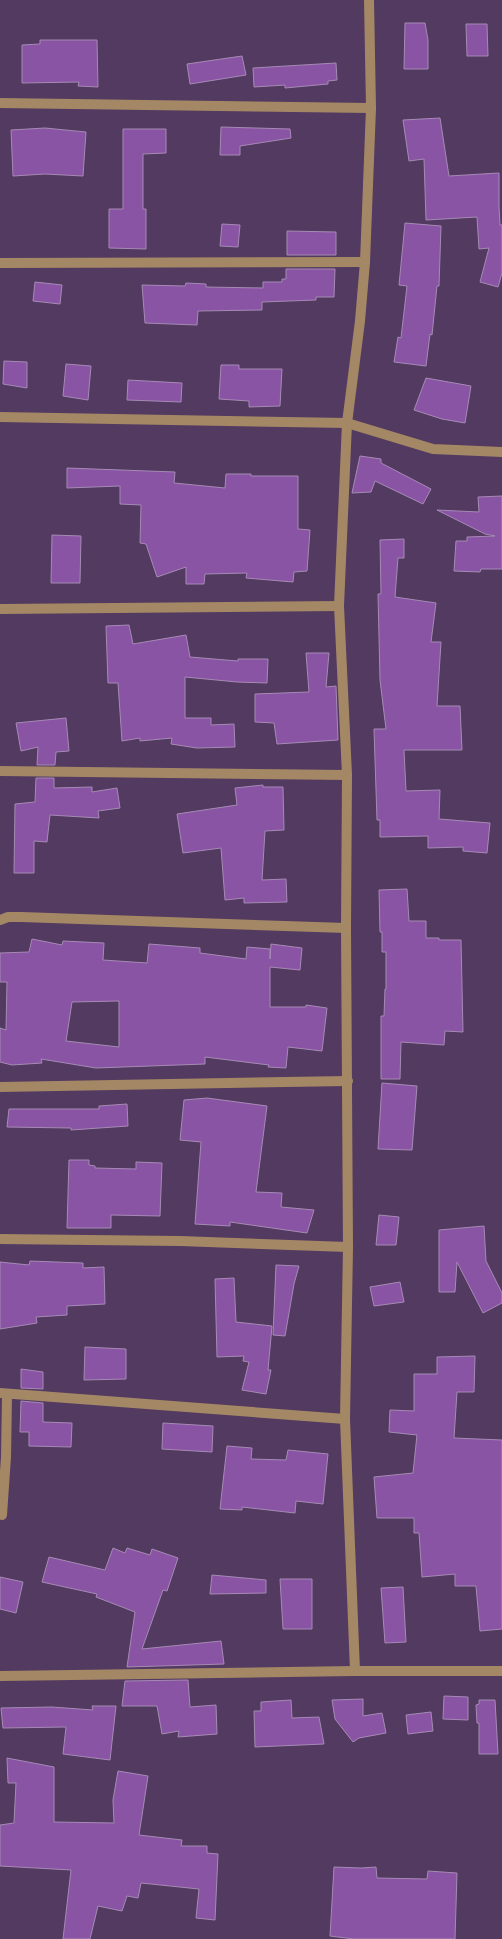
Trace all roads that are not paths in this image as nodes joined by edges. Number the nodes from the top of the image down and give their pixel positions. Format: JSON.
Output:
{"nodes":[{"id":1,"x":369,"y":0,"type":"edge"},
{"id":2,"x":0,"y":103,"type":"edge"},
{"id":3,"x":371,"y":108,"type":"junction"},
{"id":4,"x":365,"y":262,"type":"junction"},
{"id":5,"x":0,"y":263,"type":"edge"},
{"id":6,"x":0,"y":417,"type":"edge"},
{"id":7,"x":347,"y":423,"type":"junction"},
{"id":8,"x":502,"y":452,"type":"edge"},
{"id":9,"x":339,"y":606,"type":"junction"},
{"id":10,"x":0,"y":609,"type":"edge"},
{"id":11,"x":0,"y":771,"type":"edge"},
{"id":12,"x":347,"y":775,"type":"junction"},
{"id":13,"x":0,"y":920,"type":"edge"},
{"id":14,"x":346,"y":928,"type":"junction"},
{"id":15,"x":348,"y":1081,"type":"junction"},
{"id":16,"x":0,"y":1087,"type":"edge"},
{"id":17,"x":0,"y":1239,"type":"edge"},
{"id":18,"x":348,"y":1247,"type":"junction"},
{"id":19,"x":3,"y":1394,"type":"edge"},
{"id":20,"x":345,"y":1419,"type":"junction"},
{"id":21,"x":2,"y":1515,"type":"dead end"},
{"id":22,"x":355,"y":1671,"type":"junction"},
{"id":23,"x":502,"y":1671,"type":"edge"},
{"id":24,"x":0,"y":1676,"type":"edge"}],
"edges":[{"from":1,"to":3,"type":"street"},
{"from":2,"to":3,"type":"street"},
{"from":3,"to":4,"type":"street"},
{"from":4,"to":5,"type":"street"},
{"from":4,"to":7,"type":"street"},
{"from":6,"to":7,"type":"street"},
{"from":7,"to":8,"type":"street"},
{"from":7,"to":9,"type":"street"},
{"from":9,"to":10,"type":"street"},
{"from":9,"to":12,"type":"street"},
{"from":11,"to":12,"type":"street"},
{"from":12,"to":14,"type":"street"},
{"from":13,"to":14,"type":"street"},
{"from":14,"to":15,"type":"street"},
{"from":15,"to":16,"type":"street"},
{"from":15,"to":18,"type":"street"},
{"from":17,"to":18,"type":"street"},
{"from":18,"to":20,"type":"street"},
{"from":19,"to":20,"type":"street"},
{"from":19,"to":21,"type":"street"},
{"from":20,"to":22,"type":"street"},
{"from":22,"to":23,"type":"street"},
{"from":22,"to":24,"type":"street"}]}
